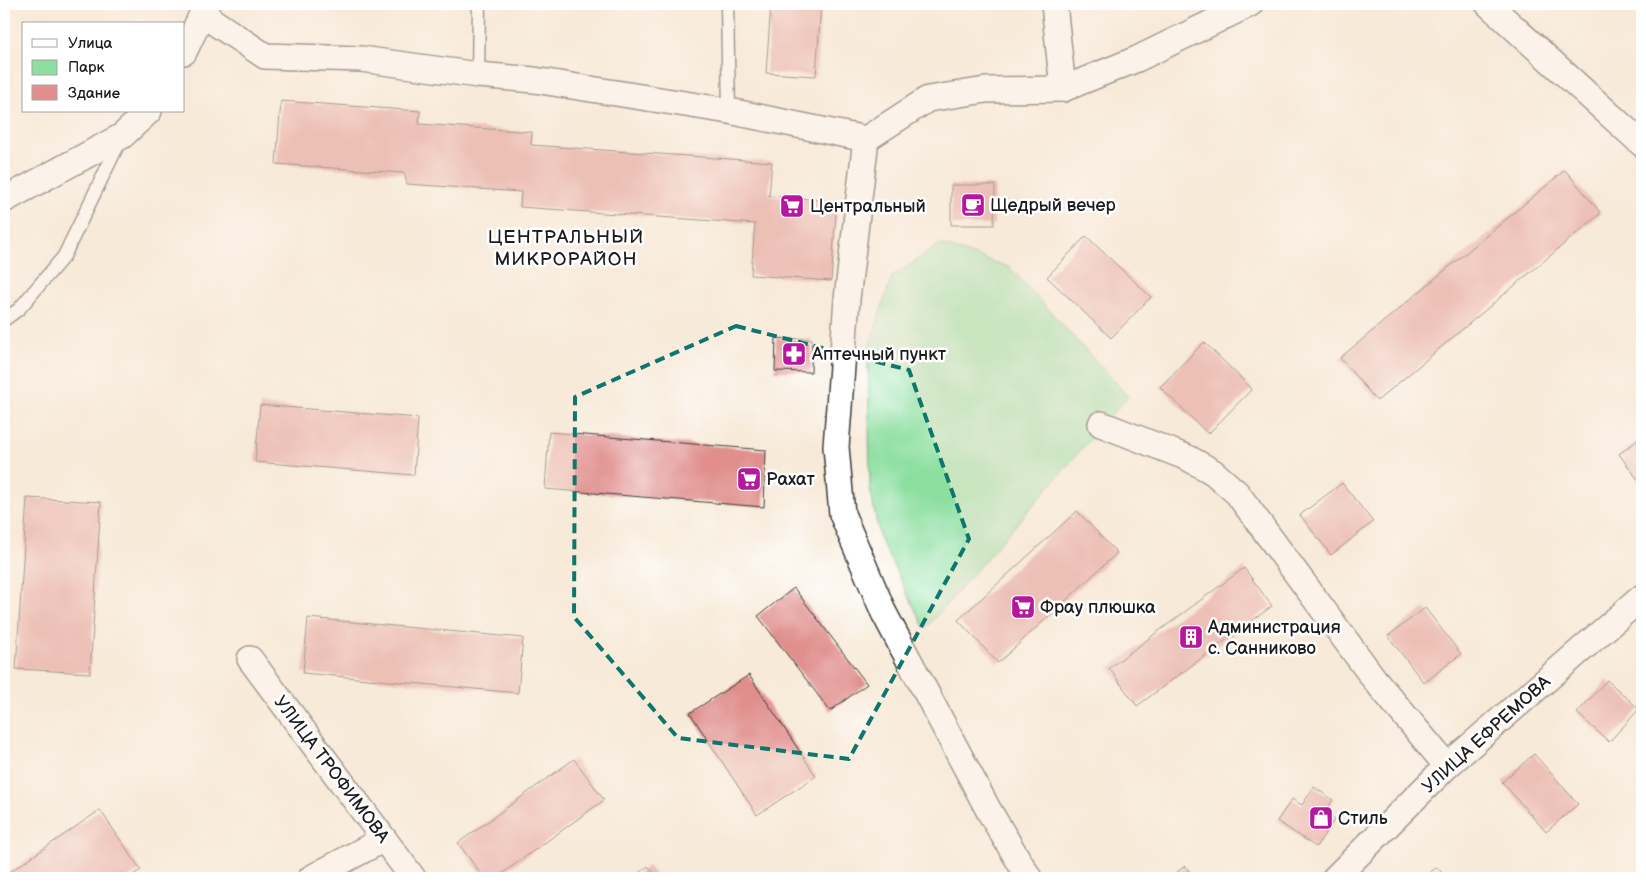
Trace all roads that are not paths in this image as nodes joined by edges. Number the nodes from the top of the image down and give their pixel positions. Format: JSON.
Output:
{"nodes":[{"id":1,"x":479,"y":4,"type":"edge"},
{"id":2,"x":727,"y":4,"type":"edge"},
{"id":3,"x":1054,"y":4,"type":"edge"},
{"id":4,"x":1250,"y":4,"type":"edge"},
{"id":5,"x":1488,"y":4,"type":"edge"},
{"id":6,"x":204,"y":9,"type":"edge"},
{"id":7,"x":185,"y":50,"type":"edge"},
{"id":8,"x":478,"y":75,"type":"junction"},
{"id":9,"x":1063,"y":89,"type":"junction"},
{"id":10,"x":729,"y":111,"type":"junction"},
{"id":11,"x":148,"y":112,"type":"edge"},
{"id":12,"x":122,"y":136,"type":"junction"},
{"id":13,"x":866,"y":139,"type":"junction"},
{"id":14,"x":1642,"y":144,"type":"edge"},
{"id":15,"x":4,"y":200,"type":"edge"},
{"id":16,"x":4,"y":320,"type":"edge"},
{"id":17,"x":1101,"y":424,"type":"dead end"},
{"id":18,"x":1642,"y":597,"type":"edge"},
{"id":19,"x":250,"y":659,"type":"dead end"},
{"id":20,"x":1447,"y":766,"type":"junction"},
{"id":21,"x":384,"y":839,"type":"junction"},
{"id":22,"x":311,"y":878,"type":"edge"},
{"id":23,"x":413,"y":878,"type":"edge"},
{"id":24,"x":1029,"y":878,"type":"edge"},
{"id":25,"x":1335,"y":878,"type":"edge"}],
"edges":[{"from":1,"to":8,"type":"lane"},
{"from":2,"to":10,"type":"lane"},
{"from":3,"to":9,"type":"street"},
{"from":4,"to":9,"type":"street"},
{"from":5,"to":14,"type":"street"},
{"from":6,"to":7,"type":"street"},
{"from":6,"to":8,"type":"street"},
{"from":8,"to":10,"type":"street"},
{"from":9,"to":13,"type":"street"},
{"from":10,"to":13,"type":"street"},
{"from":11,"to":12,"type":"street"},
{"from":12,"to":15,"type":"street"},
{"from":12,"to":16,"type":"lane"},
{"from":13,"to":24,"type":"street"},
{"from":17,"to":20,"type":"street"},
{"from":18,"to":20,"type":"street","name":"УЛИЦА ЕФРЕМОВА"},
{"from":19,"to":21,"type":"street","name":"УЛИЦА ТРОФИМОВА"},
{"from":20,"to":25,"type":"street","name":"УЛИЦА ЕФРЕМОВА"},
{"from":21,"to":22,"type":"street"},
{"from":21,"to":23,"type":"street","name":"УЛИЦА ТРОФИМОВА"}]}
